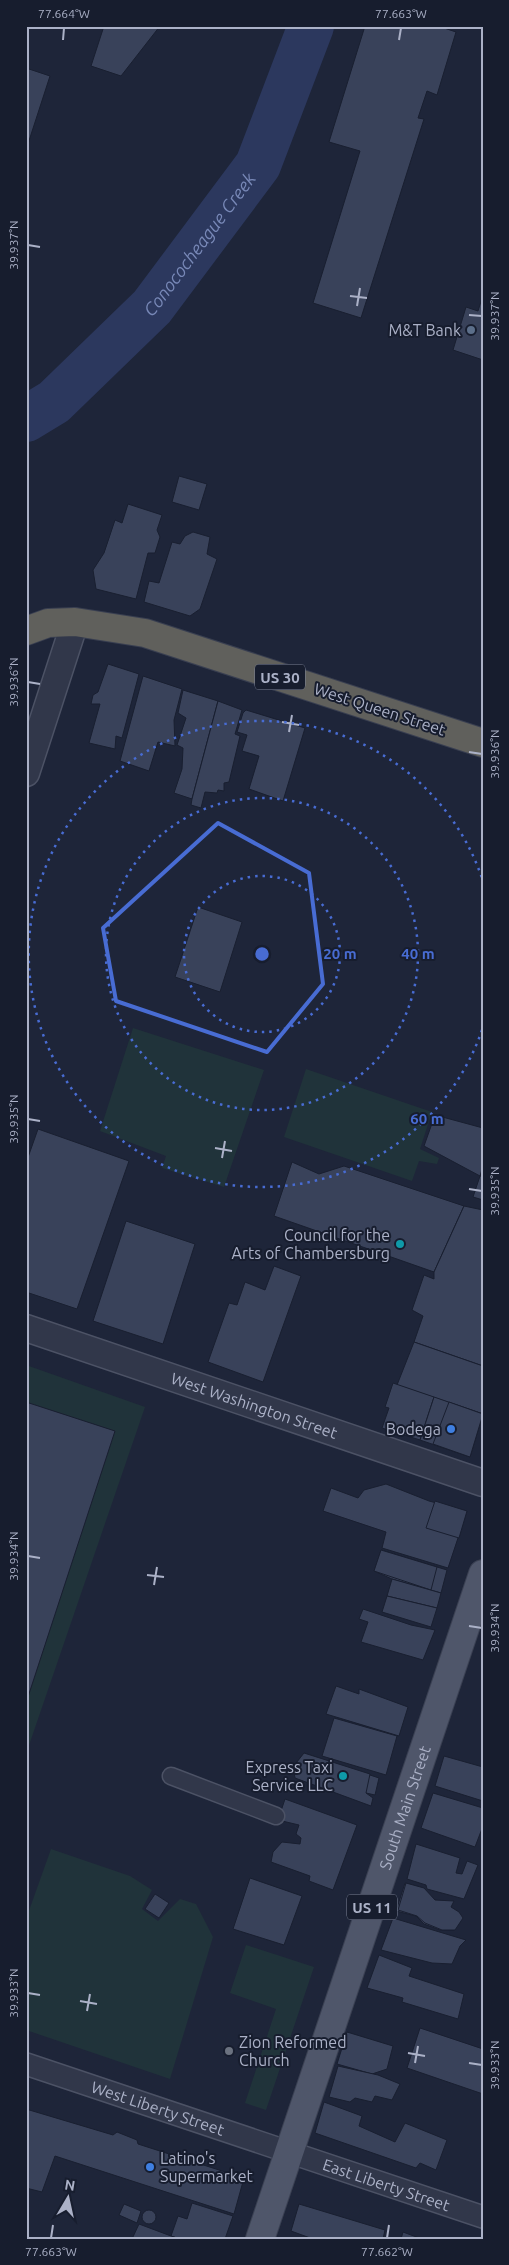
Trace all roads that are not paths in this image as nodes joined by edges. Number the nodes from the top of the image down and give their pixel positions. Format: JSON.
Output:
{"nodes":[{"id":1,"x":75,"y":622,"type":"junction"},
{"id":2,"x":26,"y":631,"type":"edge"},
{"id":3,"x":483,"y":743,"type":"edge"},
{"id":4,"x":26,"y":773,"type":"edge"},
{"id":5,"x":26,"y":1328,"type":"edge"},
{"id":6,"x":483,"y":1483,"type":"edge"},
{"id":7,"x":483,"y":1574,"type":"edge"},
{"id":8,"x":171,"y":1776,"type":"dead end"},
{"id":9,"x":276,"y":1816,"type":"dead end"},
{"id":10,"x":26,"y":2064,"type":"edge"},
{"id":11,"x":289,"y":2152,"type":"junction"},
{"id":12,"x":483,"y":2217,"type":"edge"},
{"id":13,"x":260,"y":2239,"type":"edge"}],
"edges":[{"from":1,"to":2,"type":"highway","number":"US 30"},
{"from":1,"to":3,"type":"highway","name":"West Queen Street","number":"US 30"},
{"from":1,"to":4,"type":"street"},
{"from":5,"to":6,"type":"street","name":"West Washington Street"},
{"from":7,"to":11,"type":"main road","name":"South Main Street","number":"US 11"},
{"from":8,"to":9,"type":"street"},
{"from":10,"to":11,"type":"street","name":"West Liberty Street"},
{"from":11,"to":12,"type":"street","name":"East Liberty Street"},
{"from":11,"to":13,"type":"main road","name":"South Main Street","number":"US 11"}]}
